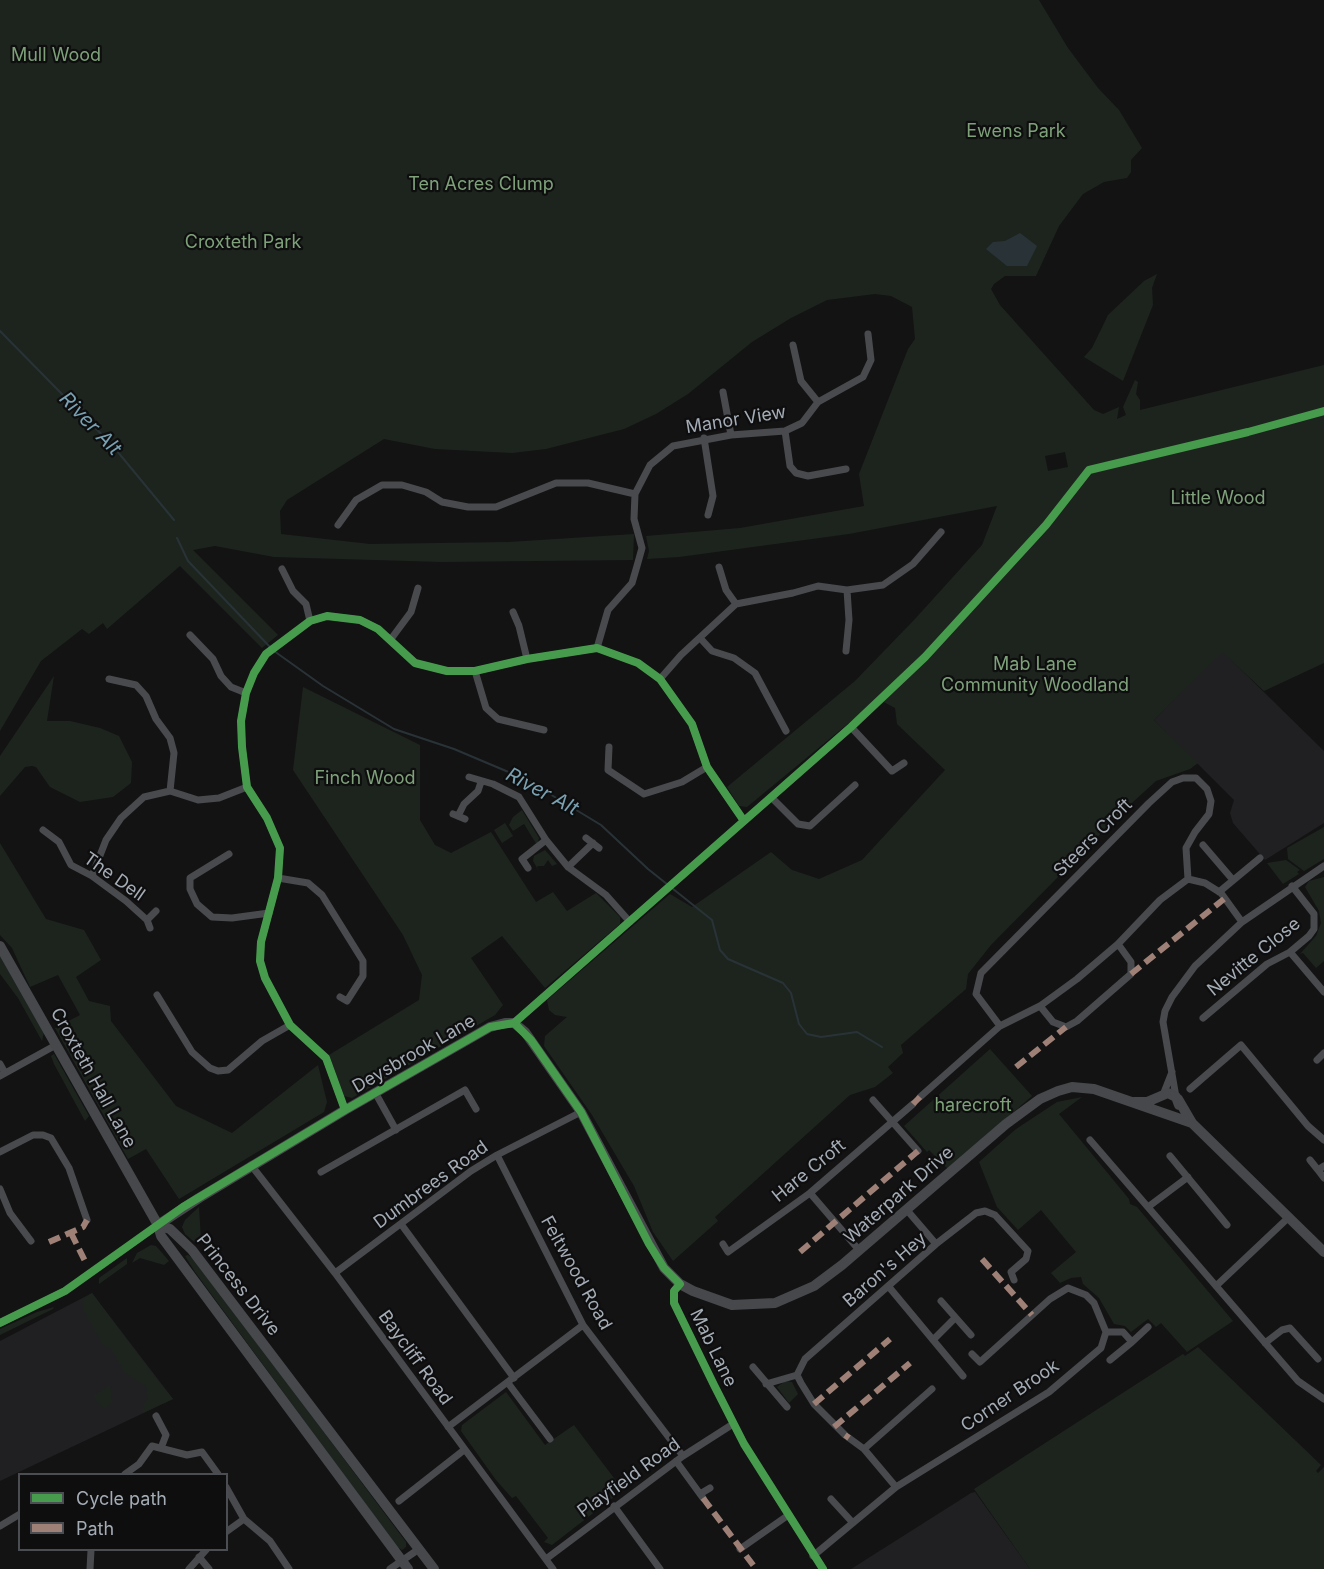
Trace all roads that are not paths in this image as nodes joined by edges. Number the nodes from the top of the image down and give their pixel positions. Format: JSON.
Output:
{"nodes":[{"id":1,"x":868,"y":334,"type":"dead end"},
{"id":2,"x":793,"y":345,"type":"dead end"},
{"id":3,"x":723,"y":392,"type":"dead end"},
{"id":4,"x":818,"y":402,"type":"junction"},
{"id":5,"x":785,"y":431,"type":"junction"},
{"id":6,"x":731,"y":435,"type":"junction"},
{"id":7,"x":704,"y":438,"type":"junction"},
{"id":8,"x":846,"y":469,"type":"dead end"},
{"id":9,"x":635,"y":494,"type":"junction"},
{"id":10,"x":708,"y":515,"type":"dead end"},
{"id":11,"x":338,"y":525,"type":"dead end"},
{"id":12,"x":940,"y":532,"type":"dead end"},
{"id":13,"x":719,"y":567,"type":"dead end"},
{"id":14,"x":282,"y":569,"type":"dead end"},
{"id":15,"x":418,"y":588,"type":"dead end"},
{"id":16,"x":847,"y":590,"type":"junction"},
{"id":17,"x":735,"y":604,"type":"junction"},
{"id":18,"x":513,"y":612,"type":"dead end"},
{"id":19,"x":310,"y":621,"type":"junction"},
{"id":20,"x":190,"y":635,"type":"dead end"},
{"id":21,"x":391,"y":639,"type":"junction"},
{"id":22,"x":701,"y":639,"type":"junction"},
{"id":23,"x":597,"y":648,"type":"junction"},
{"id":24,"x":846,"y":651,"type":"dead end"},
{"id":25,"x":527,"y":659,"type":"junction"},
{"id":26,"x":475,"y":671,"type":"junction"},
{"id":27,"x":108,"y":679,"type":"dead end"},
{"id":28,"x":660,"y":679,"type":"junction"},
{"id":29,"x":246,"y":693,"type":"junction"},
{"id":30,"x":544,"y":730,"type":"dead end"},
{"id":31,"x":786,"y":731,"type":"dead end"},
{"id":32,"x":609,"y":747,"type":"dead end"},
{"id":33,"x":904,"y":763,"type":"dead end"},
{"id":34,"x":707,"y":767,"type":"junction"},
{"id":35,"x":470,"y":777,"type":"dead end"},
{"id":36,"x":482,"y":782,"type":"junction"},
{"id":37,"x":855,"y":785,"type":"dead end"},
{"id":38,"x":247,"y":787,"type":"junction"},
{"id":39,"x":170,"y":791,"type":"junction"},
{"id":40,"x":771,"y":796,"type":"junction"},
{"id":41,"x":458,"y":816,"type":"dead end"},
{"id":42,"x":744,"y":821,"type":"junction"},
{"id":43,"x":42,"y":830,"type":"dead end"},
{"id":44,"x":546,"y":840,"type":"junction"},
{"id":45,"x":593,"y":843,"type":"dead end"},
{"id":46,"x":1203,"y":845,"type":"dead end"},
{"id":47,"x":229,"y":854,"type":"dead end"},
{"id":48,"x":1260,"y":858,"type":"dead end"},
{"id":49,"x":1324,"y":866,"type":"edge"},
{"id":50,"x":568,"y":867,"type":"junction"},
{"id":51,"x":528,"y":868,"type":"dead end"},
{"id":52,"x":92,"y":876,"type":"junction"},
{"id":53,"x":278,"y":878,"type":"junction"},
{"id":54,"x":1188,"y":879,"type":"junction"},
{"id":55,"x":1233,"y":880,"type":"junction"},
{"id":56,"x":1292,"y":886,"type":"junction"},
{"id":57,"x":1219,"y":892,"type":"junction"},
{"id":58,"x":156,"y":910,"type":"dead end"},
{"id":59,"x":269,"y":913,"type":"junction"},
{"id":60,"x":147,"y":920,"type":"junction"},
{"id":61,"x":630,"y":922,"type":"junction"},
{"id":62,"x":1242,"y":922,"type":"junction"},
{"id":63,"x":150,"y":928,"type":"dead end"},
{"id":64,"x":1118,"y":944,"type":"junction"},
{"id":65,"x":0,"y":946,"type":"edge"},
{"id":66,"x":1290,"y":952,"type":"junction"},
{"id":67,"x":1324,"y":992,"type":"edge"},
{"id":68,"x":157,"y":995,"type":"dead end"},
{"id":69,"x":340,"y":997,"type":"dead end"},
{"id":70,"x":1040,"y":1006,"type":"junction"},
{"id":71,"x":1203,"y":1018,"type":"dead end"},
{"id":72,"x":514,"y":1023,"type":"junction"},
{"id":73,"x":290,"y":1026,"type":"junction"},
{"id":74,"x":1000,"y":1026,"type":"junction"},
{"id":75,"x":56,"y":1045,"type":"junction"},
{"id":76,"x":1324,"y":1053,"type":"edge"},
{"id":77,"x":1317,"y":1060,"type":"dead end"},
{"id":78,"x":0,"y":1064,"type":"edge"},
{"id":79,"x":1172,"y":1072,"type":"junction"},
{"id":80,"x":3,"y":1075,"type":"edge"},
{"id":81,"x":1190,"y":1089,"type":"dead end"},
{"id":82,"x":376,"y":1094,"type":"junction"},
{"id":83,"x":1162,"y":1096,"type":"junction"},
{"id":84,"x":920,"y":1097,"type":"dead end"},
{"id":85,"x":1177,"y":1098,"type":"junction"},
{"id":86,"x":873,"y":1100,"type":"dead end"},
{"id":87,"x":1131,"y":1102,"type":"junction"},
{"id":88,"x":913,"y":1104,"type":"dead end"},
{"id":89,"x":345,"y":1110,"type":"junction"},
{"id":90,"x":476,"y":1110,"type":"dead end"},
{"id":91,"x":581,"y":1112,"type":"junction"},
{"id":92,"x":1167,"y":1113,"type":"junction"},
{"id":93,"x":892,"y":1121,"type":"junction"},
{"id":94,"x":1192,"y":1124,"type":"junction"},
{"id":95,"x":396,"y":1130,"type":"junction"},
{"id":96,"x":1090,"y":1140,"type":"dead end"},
{"id":97,"x":1324,"y":1140,"type":"edge"},
{"id":98,"x":918,"y":1151,"type":"dead end"},
{"id":99,"x":0,"y":1152,"type":"edge"},
{"id":100,"x":497,"y":1155,"type":"junction"},
{"id":101,"x":1170,"y":1156,"type":"dead end"},
{"id":102,"x":1310,"y":1160,"type":"dead end"},
{"id":103,"x":251,"y":1165,"type":"junction"},
{"id":104,"x":1321,"y":1168,"type":"edge"},
{"id":105,"x":321,"y":1172,"type":"dead end"},
{"id":106,"x":1188,"y":1177,"type":"junction"},
{"id":107,"x":1324,"y":1178,"type":"edge"},
{"id":108,"x":0,"y":1189,"type":"edge"},
{"id":109,"x":810,"y":1193,"type":"junction"},
{"id":110,"x":1148,"y":1207,"type":"junction"},
{"id":111,"x":906,"y":1209,"type":"junction"},
{"id":112,"x":1288,"y":1218,"type":"junction"},
{"id":113,"x":87,"y":1220,"type":"dead end"},
{"id":114,"x":401,"y":1224,"type":"junction"},
{"id":115,"x":158,"y":1225,"type":"junction"},
{"id":116,"x":1227,"y":1225,"type":"dead end"},
{"id":117,"x":31,"y":1240,"type":"dead end"},
{"id":118,"x":723,"y":1244,"type":"dead end"},
{"id":119,"x":936,"y":1244,"type":"junction"},
{"id":120,"x":192,"y":1250,"type":"junction"},
{"id":121,"x":859,"y":1250,"type":"junction"},
{"id":122,"x":1324,"y":1252,"type":"edge"},
{"id":123,"x":177,"y":1260,"type":"junction"},
{"id":124,"x":335,"y":1273,"type":"junction"},
{"id":125,"x":1014,"y":1280,"type":"dead end"},
{"id":126,"x":680,"y":1284,"type":"junction"},
{"id":127,"x":1216,"y":1286,"type":"junction"},
{"id":128,"x":888,"y":1287,"type":"junction"},
{"id":129,"x":941,"y":1301,"type":"dead end"},
{"id":130,"x":955,"y":1318,"type":"junction"},
{"id":131,"x":0,"y":1323,"type":"edge"},
{"id":132,"x":583,"y":1325,"type":"junction"},
{"id":133,"x":1148,"y":1327,"type":"dead end"},
{"id":134,"x":1106,"y":1332,"type":"junction"},
{"id":135,"x":971,"y":1335,"type":"dead end"},
{"id":136,"x":933,"y":1340,"type":"junction"},
{"id":137,"x":1131,"y":1342,"type":"junction"},
{"id":138,"x":1265,"y":1343,"type":"junction"},
{"id":139,"x":972,"y":1354,"type":"dead end"},
{"id":140,"x":1318,"y":1359,"type":"dead end"},
{"id":141,"x":1110,"y":1360,"type":"dead end"},
{"id":142,"x":753,"y":1367,"type":"dead end"},
{"id":143,"x":797,"y":1375,"type":"junction"},
{"id":144,"x":963,"y":1376,"type":"dead end"},
{"id":145,"x":511,"y":1380,"type":"junction"},
{"id":146,"x":766,"y":1384,"type":"junction"},
{"id":147,"x":932,"y":1389,"type":"dead end"},
{"id":148,"x":1324,"y":1399,"type":"edge"},
{"id":149,"x":787,"y":1407,"type":"dead end"},
{"id":150,"x":156,"y":1416,"type":"dead end"},
{"id":151,"x":733,"y":1424,"type":"junction"},
{"id":152,"x":448,"y":1427,"type":"junction"},
{"id":153,"x":550,"y":1439,"type":"dead end"},
{"id":154,"x":161,"y":1448,"type":"junction"},
{"id":155,"x":864,"y":1449,"type":"junction"},
{"id":156,"x":464,"y":1450,"type":"junction"},
{"id":157,"x":680,"y":1459,"type":"junction"},
{"id":158,"x":126,"y":1473,"type":"edge"},
{"id":159,"x":217,"y":1473,"type":"edge"},
{"id":160,"x":710,"y":1488,"type":"dead end"},
{"id":161,"x":896,"y":1488,"type":"junction"},
{"id":162,"x":228,"y":1491,"type":"edge"},
{"id":163,"x":831,"y":1499,"type":"dead end"},
{"id":164,"x":399,"y":1501,"type":"dead end"},
{"id":165,"x":614,"y":1506,"type":"junction"},
{"id":166,"x":18,"y":1515,"type":"edge"},
{"id":167,"x":787,"y":1516,"type":"junction"},
{"id":168,"x":244,"y":1519,"type":"junction"},
{"id":169,"x":853,"y":1523,"type":"junction"},
{"id":170,"x":0,"y":1526,"type":"edge"},
{"id":171,"x":228,"y":1531,"type":"edge"},
{"id":172,"x":418,"y":1548,"type":"junction"},
{"id":173,"x":740,"y":1549,"type":"dead end"},
{"id":174,"x":91,"y":1551,"type":"edge"},
{"id":175,"x":200,"y":1552,"type":"edge"},
{"id":176,"x":813,"y":1556,"type":"junction"},
{"id":177,"x":546,"y":1559,"type":"junction"},
{"id":178,"x":405,"y":1565,"type":"edge"},
{"id":179,"x":90,"y":1569,"type":"edge"},
{"id":180,"x":189,"y":1569,"type":"edge"},
{"id":181,"x":209,"y":1569,"type":"edge"},
{"id":182,"x":289,"y":1569,"type":"edge"},
{"id":183,"x":390,"y":1569,"type":"edge"},
{"id":184,"x":434,"y":1569,"type":"edge"},
{"id":185,"x":553,"y":1569,"type":"edge"},
{"id":186,"x":660,"y":1569,"type":"edge"},
{"id":187,"x":823,"y":1569,"type":"edge"}],
"edges":[{"from":1,"to":4,"type":"street","name":"Manor View"},
{"from":2,"to":4,"type":"street"},
{"from":3,"to":6,"type":"street"},
{"from":4,"to":5,"type":"street","name":"Manor View"},
{"from":5,"to":6,"type":"street","name":"Manor View"},
{"from":5,"to":8,"type":"street"},
{"from":6,"to":7,"type":"street","name":"Manor View"},
{"from":7,"to":9,"type":"street","name":"Manor View"},
{"from":7,"to":10,"type":"street"},
{"from":9,"to":11,"type":"street"},
{"from":9,"to":23,"type":"street","name":"Manor View"},
{"from":12,"to":16,"type":"street"},
{"from":13,"to":17,"type":"street"},
{"from":14,"to":19,"type":"street"},
{"from":15,"to":21,"type":"street"},
{"from":16,"to":17,"type":"street"},
{"from":16,"to":24,"type":"street"},
{"from":17,"to":22,"type":"street"},
{"from":18,"to":25,"type":"street"},
{"from":19,"to":21,"type":"street"},
{"from":19,"to":29,"type":"street"},
{"from":20,"to":29,"type":"street"},
{"from":21,"to":26,"type":"street"},
{"from":22,"to":28,"type":"street"},
{"from":22,"to":31,"type":"street"},
{"from":23,"to":25,"type":"street"},
{"from":23,"to":28,"type":"street"},
{"from":25,"to":26,"type":"street"},
{"from":26,"to":30,"type":"street"},
{"from":27,"to":39,"type":"street"},
{"from":28,"to":34,"type":"street"},
{"from":29,"to":38,"type":"street"},
{"from":32,"to":34,"type":"street"},
{"from":33,"to":40,"type":"street","name":"Deysbrook Lane"},
{"from":34,"to":42,"type":"street"},
{"from":35,"to":36,"type":"street"},
{"from":36,"to":41,"type":"street"},
{"from":36,"to":44,"type":"street"},
{"from":37,"to":40,"type":"street"},
{"from":38,"to":39,"type":"street"},
{"from":38,"to":53,"type":"street"},
{"from":39,"to":52,"type":"street"},
{"from":40,"to":42,"type":"street","name":"Deysbrook Lane"},
{"from":42,"to":61,"type":"street","name":"Deysbrook Lane"},
{"from":43,"to":52,"type":"street","name":"The Dell"},
{"from":44,"to":50,"type":"street"},
{"from":44,"to":51,"type":"street"},
{"from":45,"to":50,"type":"street"},
{"from":46,"to":55,"type":"street"},
{"from":47,"to":59,"type":"street"},
{"from":48,"to":55,"type":"street"},
{"from":49,"to":56,"type":"street"},
{"from":50,"to":61,"type":"street"},
{"from":52,"to":60,"type":"street","name":"The Dell"},
{"from":53,"to":59,"type":"street"},
{"from":53,"to":69,"type":"street"},
{"from":54,"to":57,"type":"street"},
{"from":54,"to":64,"type":"street"},
{"from":54,"to":74,"type":"street","name":"Steers Croft"},
{"from":55,"to":57,"type":"street"},
{"from":56,"to":62,"type":"street"},
{"from":56,"to":66,"type":"street","name":"Nevitte Close"},
{"from":57,"to":62,"type":"street"},
{"from":58,"to":60,"type":"street","name":"The Dell"},
{"from":59,"to":73,"type":"street"},
{"from":60,"to":63,"type":"street","name":"The Dell"},
{"from":61,"to":72,"type":"street","name":"Deysbrook Lane"},
{"from":62,"to":79,"type":"street"},
{"from":64,"to":70,"type":"street"},
{"from":64,"to":70,"type":"street"},
{"from":65,"to":75,"type":"street","name":"Croxteth Hall Lane"},
{"from":66,"to":67,"type":"street"},
{"from":66,"to":71,"type":"street","name":"Nevitte Close"},
{"from":68,"to":73,"type":"street"},
{"from":70,"to":74,"type":"street"},
{"from":72,"to":82,"type":"street","name":"Deysbrook Lane"},
{"from":72,"to":91,"type":"street"},
{"from":73,"to":89,"type":"street"},
{"from":74,"to":84,"type":"street"},
{"from":75,"to":80,"type":"street"},
{"from":75,"to":115,"type":"street","name":"Croxteth Hall Lane"},
{"from":76,"to":77,"type":"street"},
{"from":78,"to":80,"type":"street"},
{"from":79,"to":83,"type":"street"},
{"from":79,"to":85,"type":"street"},
{"from":81,"to":97,"type":"street"},
{"from":82,"to":89,"type":"street","name":"Deysbrook Lane"},
{"from":82,"to":95,"type":"street"},
{"from":83,"to":85,"type":"street","name":"Waterpark Drive"},
{"from":83,"to":87,"type":"street","name":"Waterpark Drive"},
{"from":83,"to":92,"type":"street"},
{"from":85,"to":92,"type":"street"},
{"from":85,"to":94,"type":"street","name":"Waterpark Drive"},
{"from":86,"to":93,"type":"street"},
{"from":87,"to":92,"type":"street","name":"Waterpark Drive"},
{"from":87,"to":111,"type":"street","name":"Waterpark Drive"},
{"from":88,"to":93,"type":"street","name":"Hare Croft"},
{"from":89,"to":103,"type":"street","name":"Deysbrook Lane"},
{"from":90,"to":95,"type":"street"},
{"from":91,"to":100,"type":"street","name":"Dumbrees Road"},
{"from":91,"to":126,"type":"street"},
{"from":92,"to":94,"type":"street","name":"Waterpark Drive"},
{"from":93,"to":98,"type":"street"},
{"from":93,"to":109,"type":"street","name":"Hare Croft"},
{"from":94,"to":112,"type":"street","name":"Waterpark Drive"},
{"from":95,"to":105,"type":"street"},
{"from":96,"to":110,"type":"street"},
{"from":99,"to":113,"type":"street"},
{"from":100,"to":114,"type":"street","name":"Dumbrees Road"},
{"from":100,"to":132,"type":"street","name":"Feltwood Road"},
{"from":101,"to":106,"type":"street"},
{"from":102,"to":104,"type":"street"},
{"from":103,"to":115,"type":"street","name":"Deysbrook Lane"},
{"from":103,"to":124,"type":"street","name":"Baycliff Road"},
{"from":104,"to":107,"type":"street"},
{"from":106,"to":110,"type":"street"},
{"from":106,"to":116,"type":"street"},
{"from":108,"to":117,"type":"street"},
{"from":109,"to":118,"type":"street","name":"Hare Croft"},
{"from":109,"to":121,"type":"street"},
{"from":110,"to":127,"type":"street"},
{"from":111,"to":119,"type":"street"},
{"from":111,"to":121,"type":"street","name":"Waterpark Drive"},
{"from":112,"to":122,"type":"street","name":"Waterpark Drive"},
{"from":112,"to":127,"type":"street"},
{"from":114,"to":124,"type":"street","name":"Dumbrees Road"},
{"from":114,"to":145,"type":"street"},
{"from":115,"to":120,"type":"street","name":"Princess Drive"},
{"from":115,"to":123,"type":"street","name":"Princess Drive"},
{"from":115,"to":131,"type":"street","name":"Deysbrook Lane"},
{"from":119,"to":125,"type":"street","name":"Baron's Hey"},
{"from":119,"to":128,"type":"street","name":"Baron's Hey"},
{"from":120,"to":123,"type":"street"},
{"from":120,"to":172,"type":"street","name":"Princess Drive"},
{"from":121,"to":126,"type":"street","name":"Waterpark Drive"},
{"from":123,"to":178,"type":"street","name":"Princess Drive"},
{"from":124,"to":152,"type":"street","name":"Baycliff Road"},
{"from":126,"to":151,"type":"street","name":"Mab Lane"},
{"from":127,"to":138,"type":"street"},
{"from":128,"to":136,"type":"street"},
{"from":128,"to":143,"type":"street","name":"Baron's Hey"},
{"from":129,"to":130,"type":"street"},
{"from":130,"to":135,"type":"street"},
{"from":130,"to":136,"type":"street"},
{"from":132,"to":145,"type":"street"},
{"from":132,"to":157,"type":"street","name":"Feltwood Road"},
{"from":133,"to":137,"type":"street"},
{"from":134,"to":137,"type":"street"},
{"from":134,"to":139,"type":"street"},
{"from":134,"to":161,"type":"street","name":"Corner Brook"},
{"from":136,"to":144,"type":"street"},
{"from":137,"to":141,"type":"street"},
{"from":138,"to":140,"type":"street"},
{"from":138,"to":148,"type":"street"},
{"from":142,"to":146,"type":"street"},
{"from":143,"to":146,"type":"street"},
{"from":143,"to":155,"type":"street"},
{"from":145,"to":152,"type":"street"},
{"from":145,"to":153,"type":"street"},
{"from":146,"to":149,"type":"street"},
{"from":147,"to":155,"type":"street"},
{"from":150,"to":154,"type":"street"},
{"from":151,"to":157,"type":"street","name":"Playfield Road"},
{"from":151,"to":167,"type":"street","name":"Mab Lane"},
{"from":152,"to":156,"type":"street","name":"Baycliff Road"},
{"from":154,"to":158,"type":"street"},
{"from":154,"to":159,"type":"street"},
{"from":155,"to":161,"type":"street"},
{"from":156,"to":164,"type":"street"},
{"from":156,"to":177,"type":"street","name":"Baycliff Road"},
{"from":157,"to":160,"type":"street","name":"Feltwood Road"},
{"from":157,"to":165,"type":"street","name":"Playfield Road"},
{"from":161,"to":169,"type":"street","name":"Corner Brook"},
{"from":162,"to":168,"type":"street"},
{"from":163,"to":169,"type":"street"},
{"from":165,"to":177,"type":"street","name":"Playfield Road"},
{"from":165,"to":186,"type":"street"},
{"from":166,"to":170,"type":"street"},
{"from":167,"to":173,"type":"street"},
{"from":167,"to":176,"type":"street","name":"Mab Lane"},
{"from":168,"to":171,"type":"street"},
{"from":168,"to":182,"type":"street"},
{"from":169,"to":176,"type":"street","name":"Corner Brook"},
{"from":172,"to":178,"type":"street"},
{"from":172,"to":184,"type":"street","name":"Princess Drive"},
{"from":174,"to":179,"type":"street"},
{"from":175,"to":180,"type":"street"},
{"from":175,"to":181,"type":"street"},
{"from":176,"to":187,"type":"street","name":"Mab Lane"},
{"from":177,"to":185,"type":"street","name":"Baycliff Road"},
{"from":178,"to":183,"type":"street"}]}
